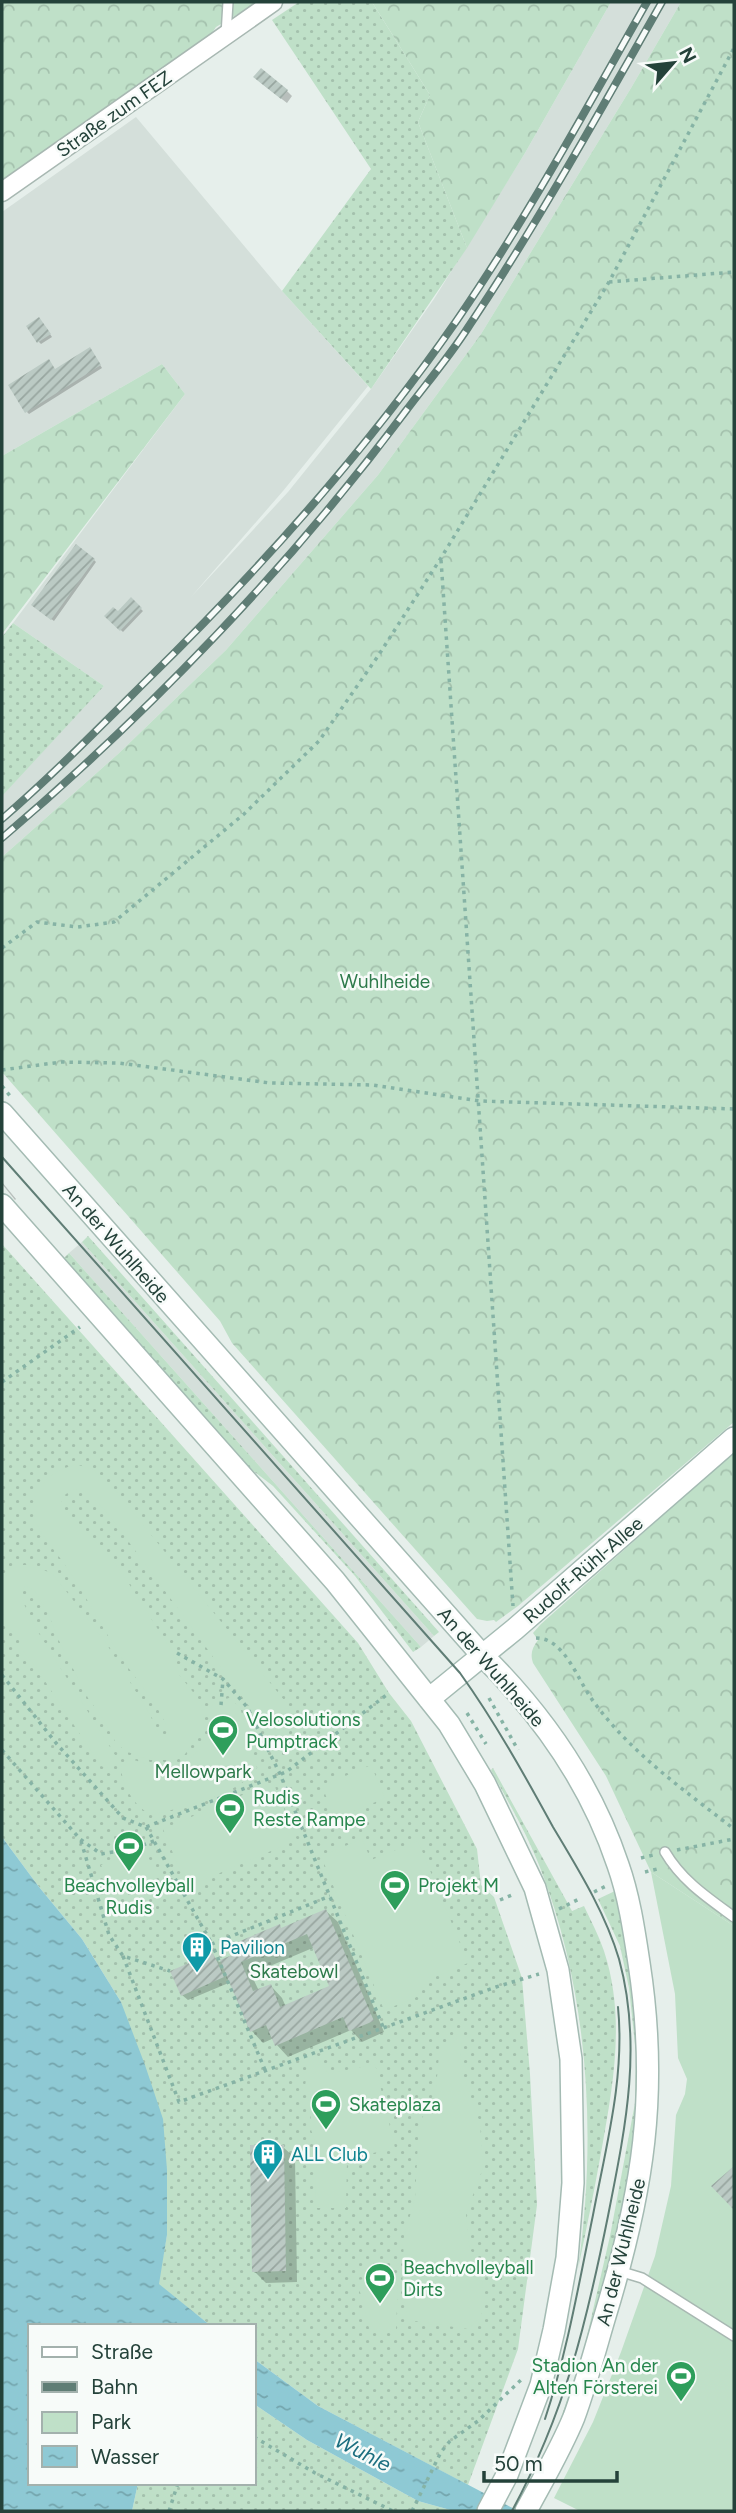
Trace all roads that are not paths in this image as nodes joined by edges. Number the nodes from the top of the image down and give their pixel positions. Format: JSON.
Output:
{"nodes":[{"id":1,"x":228,"y":2,"type":"edge"},
{"id":2,"x":273,"y":2,"type":"edge"},
{"id":3,"x":226,"y":35,"type":"junction"},
{"id":4,"x":2,"y":192,"type":"edge"},
{"id":5,"x":2,"y":1113,"type":"edge"},
{"id":6,"x":2,"y":1205,"type":"edge"},
{"id":7,"x":734,"y":1438,"type":"edge"},
{"id":8,"x":481,"y":1654,"type":"junction"},
{"id":9,"x":429,"y":1699,"type":"junction"},
{"id":10,"x":665,"y":1852,"type":"road end"},
{"id":11,"x":734,"y":1917,"type":"edge"},
{"id":12,"x":619,"y":2271,"type":"junction"},
{"id":13,"x":734,"y":2336,"type":"edge"},
{"id":14,"x":491,"y":2505,"type":"edge"},
{"id":15,"x":526,"y":2511,"type":"edge"}],
"edges":[{"from":1,"to":3,"type":"lane"},
{"from":2,"to":3,"type":"street","name":"Straße zum FEZ"},
{"from":3,"to":4,"type":"street","name":"Straße zum FEZ"},
{"from":5,"to":8,"type":"main road","name":"An der Wuhlheide"},
{"from":6,"to":9,"type":"main road"},
{"from":7,"to":8,"type":"main road","name":"Rudolf-Rühl-Allee"},
{"from":8,"to":9,"type":"main road","name":"Rudolf-Rühl-Allee"},
{"from":8,"to":12,"type":"main road","name":"An der Wuhlheide"},
{"from":9,"to":14,"type":"main road"},
{"from":10,"to":11,"type":"lane"},
{"from":12,"to":13,"type":"lane"},
{"from":12,"to":15,"type":"main road","name":"An der Wuhlheide"}]}
